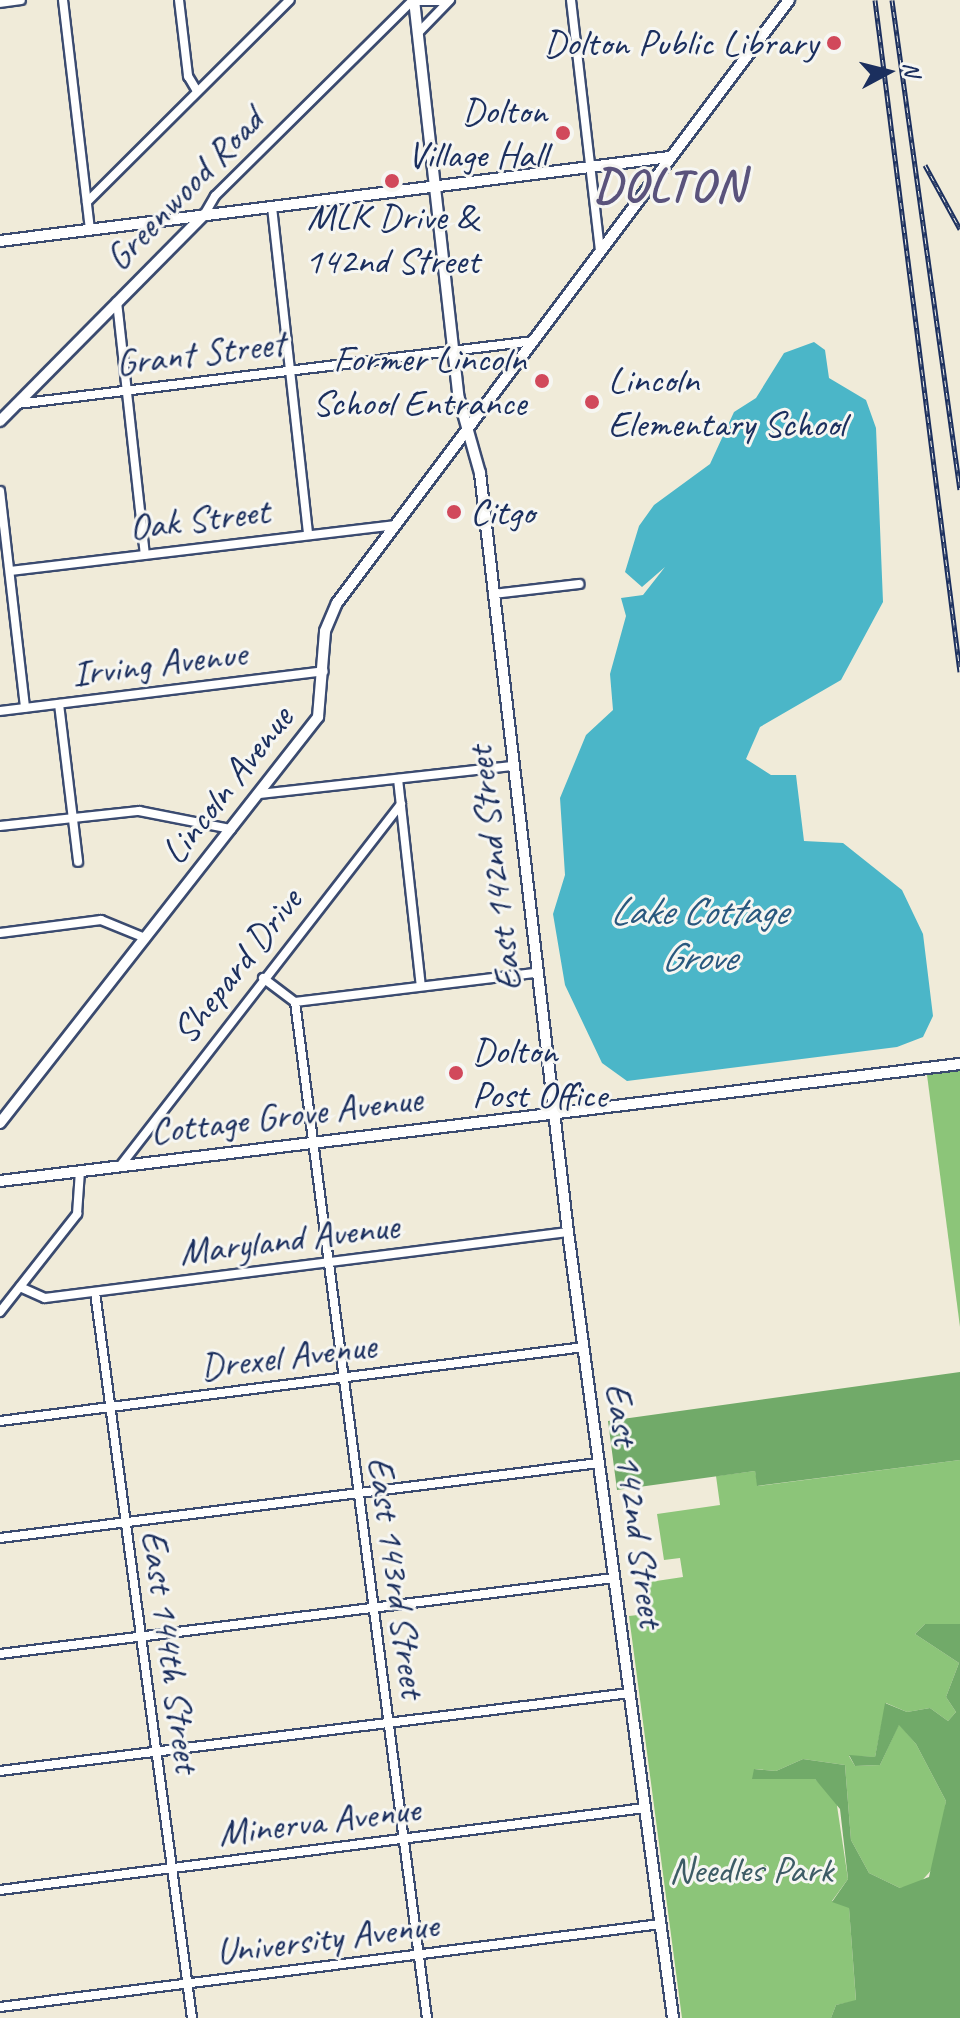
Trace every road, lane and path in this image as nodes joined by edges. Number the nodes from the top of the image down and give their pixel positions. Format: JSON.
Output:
{"nodes":[{"id":1,"x":21,"y":0,"type":"edge"},
{"id":2,"x":63,"y":0,"type":"edge"},
{"id":3,"x":179,"y":0,"type":"edge"},
{"id":4,"x":290,"y":0,"type":"edge"},
{"id":5,"x":414,"y":0,"type":"edge"},
{"id":6,"x":447,"y":0,"type":"edge"},
{"id":7,"x":571,"y":0,"type":"edge"},
{"id":8,"x":789,"y":0,"type":"edge"},
{"id":9,"x":0,"y":3,"type":"edge"},
{"id":10,"x":418,"y":33,"type":"junction"},
{"id":11,"x":197,"y":91,"type":"junction"},
{"id":12,"x":670,"y":157,"type":"junction"},
{"id":13,"x":591,"y":167,"type":"junction"},
{"id":14,"x":435,"y":187,"type":"junction"},
{"id":15,"x":87,"y":202,"type":"junction"},
{"id":16,"x":272,"y":207,"type":"junction"},
{"id":17,"x":204,"y":215,"type":"junction"},
{"id":18,"x":90,"y":229,"type":"junction"},
{"id":19,"x":0,"y":241,"type":"edge"},
{"id":20,"x":600,"y":251,"type":"junction"},
{"id":21,"x":117,"y":302,"type":"junction"},
{"id":22,"x":534,"y":341,"type":"junction"},
{"id":23,"x":453,"y":350,"type":"junction"},
{"id":24,"x":291,"y":370,"type":"junction"},
{"id":25,"x":127,"y":391,"type":"junction"},
{"id":26,"x":17,"y":404,"type":"junction"},
{"id":27,"x":0,"y":421,"type":"edge"},
{"id":28,"x":467,"y":429,"type":"junction"},
{"id":29,"x":0,"y":491,"type":"edge"},
{"id":30,"x":396,"y":525,"type":"junction"},
{"id":31,"x":308,"y":534,"type":"junction"},
{"id":32,"x":145,"y":554,"type":"junction"},
{"id":33,"x":10,"y":571,"type":"junction"},
{"id":34,"x":579,"y":584,"type":"dead end"},
{"id":35,"x":493,"y":594,"type":"junction"},
{"id":36,"x":325,"y":671,"type":"junction"},
{"id":37,"x":59,"y":704,"type":"junction"},
{"id":38,"x":25,"y":708,"type":"junction"},
{"id":39,"x":0,"y":711,"type":"edge"},
{"id":40,"x":512,"y":766,"type":"junction"},
{"id":41,"x":398,"y":779,"type":"junction"},
{"id":42,"x":259,"y":794,"type":"junction"},
{"id":43,"x":401,"y":804,"type":"junction"},
{"id":44,"x":72,"y":817,"type":"junction"},
{"id":45,"x":0,"y":826,"type":"edge"},
{"id":46,"x":231,"y":829,"type":"junction"},
{"id":47,"x":78,"y":862,"type":"dead end"},
{"id":48,"x":0,"y":933,"type":"edge"},
{"id":49,"x":145,"y":938,"type":"junction"},
{"id":50,"x":536,"y":973,"type":"junction"},
{"id":51,"x":263,"y":978,"type":"junction"},
{"id":52,"x":421,"y":986,"type":"junction"},
{"id":53,"x":295,"y":1002,"type":"junction"},
{"id":54,"x":960,"y":1064,"type":"edge"},
{"id":55,"x":553,"y":1111,"type":"junction"},
{"id":56,"x":0,"y":1123,"type":"edge"},
{"id":57,"x":311,"y":1142,"type":"junction"},
{"id":58,"x":121,"y":1165,"type":"junction"},
{"id":59,"x":80,"y":1171,"type":"junction"},
{"id":60,"x":0,"y":1181,"type":"edge"},
{"id":61,"x":568,"y":1232,"type":"junction"},
{"id":62,"x":327,"y":1262,"type":"junction"},
{"id":63,"x":20,"y":1287,"type":"junction"},
{"id":64,"x":95,"y":1292,"type":"junction"},
{"id":65,"x":0,"y":1312,"type":"edge"},
{"id":66,"x":584,"y":1347,"type":"junction"},
{"id":67,"x":342,"y":1377,"type":"junction"},
{"id":68,"x":110,"y":1407,"type":"junction"},
{"id":69,"x":0,"y":1421,"type":"edge"},
{"id":70,"x":599,"y":1463,"type":"junction"},
{"id":71,"x":357,"y":1493,"type":"junction"},
{"id":72,"x":126,"y":1523,"type":"junction"},
{"id":73,"x":0,"y":1538,"type":"edge"},
{"id":74,"x":614,"y":1578,"type":"junction"},
{"id":75,"x":373,"y":1608,"type":"junction"},
{"id":76,"x":141,"y":1637,"type":"junction"},
{"id":77,"x":0,"y":1654,"type":"edge"},
{"id":78,"x":630,"y":1693,"type":"junction"},
{"id":79,"x":388,"y":1723,"type":"junction"},
{"id":80,"x":157,"y":1752,"type":"junction"},
{"id":81,"x":0,"y":1771,"type":"edge"},
{"id":82,"x":645,"y":1808,"type":"junction"},
{"id":83,"x":404,"y":1839,"type":"junction"},
{"id":84,"x":172,"y":1868,"type":"junction"},
{"id":85,"x":0,"y":1890,"type":"edge"},
{"id":86,"x":661,"y":1924,"type":"junction"},
{"id":87,"x":419,"y":1955,"type":"junction"},
{"id":88,"x":188,"y":1984,"type":"junction"},
{"id":89,"x":0,"y":2007,"type":"edge"},
{"id":90,"x":192,"y":2018,"type":"edge"},
{"id":91,"x":427,"y":2018,"type":"edge"},
{"id":92,"x":673,"y":2018,"type":"edge"}],
"edges":[{"from":1,"to":9,"type":"street"},
{"from":2,"to":15,"type":"street"},
{"from":3,"to":11,"type":"street"},
{"from":4,"to":11,"type":"street"},
{"from":5,"to":6,"type":"street"},
{"from":5,"to":10,"type":"street","name":"East 142nd Street"},
{"from":5,"to":17,"type":"street","name":"Greenwood Road"},
{"from":6,"to":10,"type":"street"},
{"from":7,"to":13,"type":"street"},
{"from":8,"to":12,"type":"street","name":"Lincoln Avenue"},
{"from":10,"to":14,"type":"street","name":"East 142nd Street"},
{"from":11,"to":15,"type":"street"},
{"from":12,"to":13,"type":"street"},
{"from":12,"to":20,"type":"street","name":"Lincoln Avenue"},
{"from":13,"to":14,"type":"street"},
{"from":13,"to":20,"type":"street"},
{"from":14,"to":16,"type":"street"},
{"from":14,"to":23,"type":"street","name":"East 142nd Street"},
{"from":15,"to":18,"type":"street"},
{"from":16,"to":17,"type":"street"},
{"from":16,"to":24,"type":"street"},
{"from":17,"to":18,"type":"street"},
{"from":17,"to":21,"type":"street","name":"Greenwood Road"},
{"from":18,"to":19,"type":"street"},
{"from":20,"to":22,"type":"street","name":"Lincoln Avenue"},
{"from":21,"to":25,"type":"street"},
{"from":21,"to":26,"type":"street","name":"Greenwood Road"},
{"from":22,"to":23,"type":"street","name":"Grant Street"},
{"from":22,"to":28,"type":"street","name":"Lincoln Avenue"},
{"from":23,"to":24,"type":"street","name":"Grant Street"},
{"from":23,"to":28,"type":"street","name":"East 142nd Street"},
{"from":24,"to":25,"type":"street","name":"Grant Street"},
{"from":24,"to":31,"type":"street"},
{"from":25,"to":26,"type":"street","name":"Grant Street"},
{"from":25,"to":32,"type":"street"},
{"from":26,"to":27,"type":"street","name":"Greenwood Road"},
{"from":28,"to":30,"type":"street","name":"Lincoln Avenue"},
{"from":28,"to":35,"type":"street","name":"East 142nd Street"},
{"from":29,"to":33,"type":"street"},
{"from":30,"to":31,"type":"street","name":"Oak Street"},
{"from":30,"to":36,"type":"street","name":"Lincoln Avenue"},
{"from":31,"to":32,"type":"street","name":"Oak Street"},
{"from":32,"to":33,"type":"street","name":"Oak Street"},
{"from":33,"to":38,"type":"street"},
{"from":34,"to":35,"type":"street"},
{"from":35,"to":40,"type":"street","name":"East 142nd Street"},
{"from":36,"to":37,"type":"street","name":"Irving Avenue"},
{"from":36,"to":42,"type":"street","name":"Lincoln Avenue"},
{"from":37,"to":38,"type":"street","name":"Irving Avenue"},
{"from":37,"to":44,"type":"street"},
{"from":38,"to":39,"type":"street","name":"Irving Avenue"},
{"from":40,"to":41,"type":"street"},
{"from":40,"to":50,"type":"street","name":"East 142nd Street"},
{"from":41,"to":42,"type":"street"},
{"from":41,"to":43,"type":"street"},
{"from":42,"to":46,"type":"street","name":"Lincoln Avenue"},
{"from":43,"to":51,"type":"street","name":"Shepard Drive"},
{"from":43,"to":52,"type":"street"},
{"from":44,"to":45,"type":"street"},
{"from":44,"to":46,"type":"street"},
{"from":44,"to":47,"type":"street"},
{"from":46,"to":49,"type":"street","name":"Lincoln Avenue"},
{"from":48,"to":49,"type":"street"},
{"from":49,"to":56,"type":"street","name":"Lincoln Avenue"},
{"from":50,"to":52,"type":"street"},
{"from":50,"to":55,"type":"street","name":"East 142nd Street"},
{"from":51,"to":53,"type":"street"},
{"from":51,"to":58,"type":"street","name":"Shepard Drive"},
{"from":52,"to":53,"type":"street"},
{"from":53,"to":57,"type":"street","name":"East 143rd Street"},
{"from":54,"to":55,"type":"street","name":"Cottage Grove Avenue"},
{"from":55,"to":57,"type":"street","name":"Cottage Grove Avenue"},
{"from":55,"to":61,"type":"street","name":"East 142nd Street"},
{"from":57,"to":58,"type":"street","name":"Cottage Grove Avenue"},
{"from":57,"to":62,"type":"street","name":"East 143rd Street"},
{"from":58,"to":59,"type":"street","name":"Cottage Grove Avenue"},
{"from":59,"to":60,"type":"street","name":"Cottage Grove Avenue"},
{"from":59,"to":63,"type":"street"},
{"from":61,"to":62,"type":"street","name":"Maryland Avenue"},
{"from":61,"to":66,"type":"street","name":"East 142nd Street"},
{"from":62,"to":64,"type":"street","name":"Maryland Avenue"},
{"from":62,"to":67,"type":"street","name":"East 143rd Street"},
{"from":63,"to":64,"type":"street","name":"Maryland Avenue"},
{"from":63,"to":65,"type":"street"},
{"from":64,"to":68,"type":"street","name":"East 144th Street"},
{"from":66,"to":67,"type":"street","name":"Drexel Avenue"},
{"from":66,"to":70,"type":"street","name":"East 142nd Street"},
{"from":67,"to":68,"type":"street","name":"Drexel Avenue"},
{"from":67,"to":71,"type":"street","name":"East 143rd Street"},
{"from":68,"to":69,"type":"street","name":"Drexel Avenue"},
{"from":68,"to":72,"type":"street","name":"East 144th Street"},
{"from":70,"to":71,"type":"street"},
{"from":70,"to":74,"type":"street","name":"East 142nd Street"},
{"from":71,"to":72,"type":"street"},
{"from":71,"to":75,"type":"street","name":"East 143rd Street"},
{"from":72,"to":73,"type":"street"},
{"from":72,"to":76,"type":"street","name":"East 144th Street"},
{"from":74,"to":75,"type":"street"},
{"from":74,"to":78,"type":"street","name":"East 142nd Street"},
{"from":75,"to":76,"type":"street"},
{"from":75,"to":79,"type":"street","name":"East 143rd Street"},
{"from":76,"to":77,"type":"street"},
{"from":76,"to":80,"type":"street","name":"East 144th Street"},
{"from":78,"to":79,"type":"street"},
{"from":78,"to":82,"type":"street","name":"East 142nd Street"},
{"from":79,"to":80,"type":"street"},
{"from":79,"to":83,"type":"street","name":"East 143rd Street"},
{"from":80,"to":81,"type":"street"},
{"from":80,"to":84,"type":"street","name":"East 144th Street"},
{"from":82,"to":83,"type":"street","name":"Minerva Avenue"},
{"from":82,"to":86,"type":"street","name":"East 142nd Street"},
{"from":83,"to":84,"type":"street","name":"Minerva Avenue"},
{"from":83,"to":87,"type":"street","name":"East 143rd Street"},
{"from":84,"to":85,"type":"street","name":"Minerva Avenue"},
{"from":84,"to":88,"type":"street","name":"East 144th Street"},
{"from":86,"to":87,"type":"street","name":"University Avenue"},
{"from":86,"to":92,"type":"street","name":"East 142nd Street"},
{"from":87,"to":88,"type":"street","name":"University Avenue"},
{"from":87,"to":91,"type":"street","name":"East 143rd Street"},
{"from":88,"to":89,"type":"street","name":"University Avenue"},
{"from":88,"to":90,"type":"street","name":"East 144th Street"}]}
